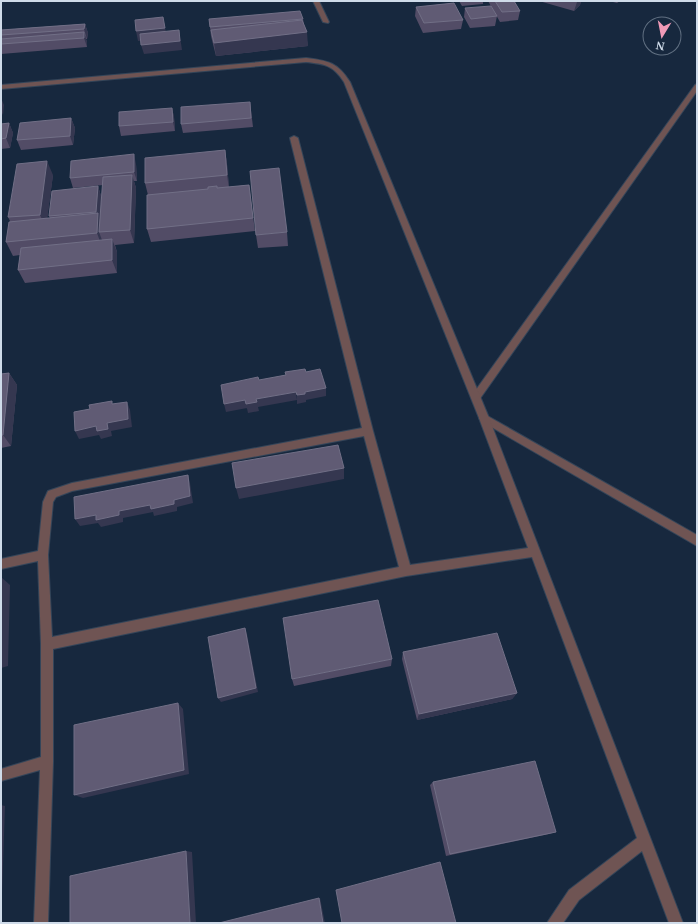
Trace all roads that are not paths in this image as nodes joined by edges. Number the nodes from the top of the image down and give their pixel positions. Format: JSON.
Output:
{"nodes":[{"id":1,"x":316,"y":1,"type":"edge"},
{"id":2,"x":326,"y":22,"type":"dead end"},
{"id":3,"x":697,"y":86,"type":"edge"},
{"id":4,"x":1,"y":87,"type":"edge"},
{"id":5,"x":294,"y":138,"type":"dead end"},
{"id":6,"x":476,"y":397,"type":"junction"},
{"id":7,"x":484,"y":418,"type":"junction"},
{"id":8,"x":368,"y":431,"type":"junction"},
{"id":9,"x":697,"y":541,"type":"edge"},
{"id":10,"x":535,"y":552,"type":"junction"},
{"id":11,"x":42,"y":555,"type":"junction"},
{"id":12,"x":1,"y":564,"type":"edge"},
{"id":13,"x":406,"y":571,"type":"junction"},
{"id":14,"x":47,"y":644,"type":"junction"},
{"id":15,"x":47,"y":762,"type":"junction"},
{"id":16,"x":1,"y":775,"type":"edge"},
{"id":17,"x":645,"y":840,"type":"junction"},
{"id":18,"x":41,"y":923,"type":"edge"},
{"id":19,"x":554,"y":923,"type":"edge"},
{"id":20,"x":676,"y":923,"type":"edge"}],
"edges":[{"from":1,"to":2,"type":"street"},
{"from":3,"to":6,"type":"street"},
{"from":4,"to":6,"type":"street"},
{"from":5,"to":8,"type":"street"},
{"from":6,"to":7,"type":"street"},
{"from":7,"to":9,"type":"street"},
{"from":7,"to":10,"type":"street"},
{"from":8,"to":11,"type":"street"},
{"from":8,"to":13,"type":"street"},
{"from":10,"to":13,"type":"street"},
{"from":10,"to":17,"type":"street"},
{"from":11,"to":12,"type":"street"},
{"from":11,"to":14,"type":"street"},
{"from":13,"to":14,"type":"street"},
{"from":14,"to":15,"type":"street"},
{"from":15,"to":16,"type":"street"},
{"from":15,"to":18,"type":"street"},
{"from":17,"to":19,"type":"street"},
{"from":17,"to":20,"type":"street"}]}
